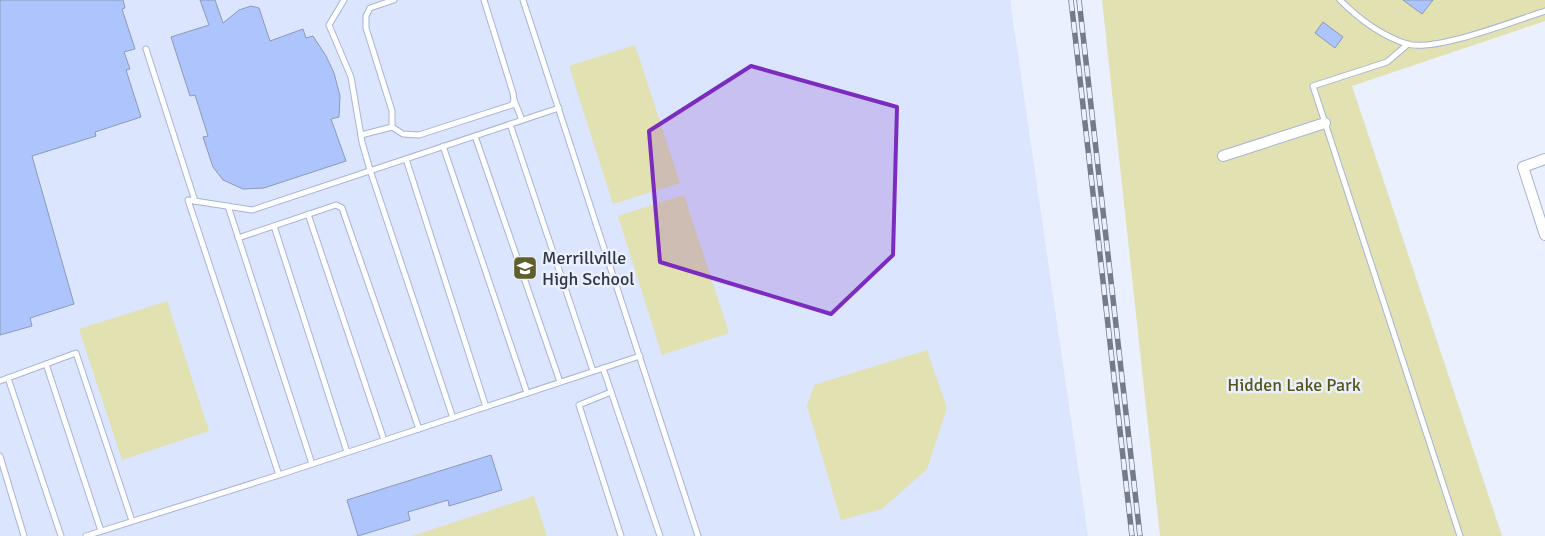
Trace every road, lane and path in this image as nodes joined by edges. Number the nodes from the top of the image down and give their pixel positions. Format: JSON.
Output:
{"nodes":[{"id":1,"x":344,"y":0,"type":"edge"},
{"id":2,"x":394,"y":0,"type":"edge"},
{"id":3,"x":484,"y":0,"type":"edge"},
{"id":4,"x":524,"y":0,"type":"edge"},
{"id":5,"x":1340,"y":0,"type":"edge"},
{"id":6,"x":1545,"y":11,"type":"edge"},
{"id":7,"x":1408,"y":44,"type":"junction"},
{"id":8,"x":146,"y":49,"type":"dead end"},
{"id":9,"x":514,"y":100,"type":"junction"},
{"id":10,"x":559,"y":108,"type":"junction"},
{"id":11,"x":522,"y":120,"type":"junction"},
{"id":12,"x":1325,"y":123,"type":"junction"},
{"id":13,"x":510,"y":124,"type":"junction"},
{"id":14,"x":392,"y":127,"type":"junction"},
{"id":15,"x":361,"y":135,"type":"junction"},
{"id":16,"x":475,"y":136,"type":"junction"},
{"id":17,"x":443,"y":146,"type":"junction"},
{"id":18,"x":1223,"y":156,"type":"dead end"},
{"id":19,"x":406,"y":158,"type":"junction"},
{"id":20,"x":1545,"y":159,"type":"edge"},
{"id":21,"x":370,"y":170,"type":"junction"},
{"id":22,"x":195,"y":201,"type":"junction"},
{"id":23,"x":228,"y":206,"type":"junction"},
{"id":24,"x":308,"y":214,"type":"junction"},
{"id":25,"x":274,"y":226,"type":"junction"},
{"id":26,"x":1545,"y":235,"type":"edge"},
{"id":27,"x":238,"y":238,"type":"junction"},
{"id":28,"x":640,"y":356,"type":"junction"},
{"id":29,"x":46,"y":364,"type":"junction"},
{"id":30,"x":603,"y":368,"type":"junction"},
{"id":31,"x":593,"y":371,"type":"junction"},
{"id":32,"x":8,"y":378,"type":"junction"},
{"id":33,"x":0,"y":381,"type":"edge"},
{"id":34,"x":560,"y":382,"type":"junction"},
{"id":35,"x":611,"y":392,"type":"junction"},
{"id":36,"x":527,"y":393,"type":"junction"},
{"id":37,"x":486,"y":407,"type":"junction"},
{"id":38,"x":453,"y":418,"type":"junction"},
{"id":39,"x":419,"y":429,"type":"junction"},
{"id":40,"x":384,"y":440,"type":"junction"},
{"id":41,"x":347,"y":452,"type":"junction"},
{"id":42,"x":0,"y":456,"type":"edge"},
{"id":43,"x":312,"y":464,"type":"junction"},
{"id":44,"x":279,"y":475,"type":"junction"},
{"id":45,"x":132,"y":521,"type":"junction"},
{"id":46,"x":101,"y":532,"type":"junction"},
{"id":47,"x":24,"y":536,"type":"edge"},
{"id":48,"x":61,"y":536,"type":"edge"},
{"id":49,"x":86,"y":536,"type":"edge"},
{"id":50,"x":621,"y":536,"type":"edge"},
{"id":51,"x":660,"y":536,"type":"edge"},
{"id":52,"x":698,"y":536,"type":"edge"},
{"id":53,"x":1460,"y":536,"type":"edge"}],
"edges":[{"from":1,"to":15,"type":"lane"},
{"from":2,"to":14,"type":"lane"},
{"from":3,"to":9,"type":"lane"},
{"from":4,"to":10,"type":"lane"},
{"from":5,"to":7,"type":"lane"},
{"from":6,"to":7,"type":"lane"},
{"from":7,"to":12,"type":"lane"},
{"from":8,"to":22,"type":"lane"},
{"from":9,"to":11,"type":"lane"},
{"from":9,"to":14,"type":"lane"},
{"from":10,"to":11,"type":"lane"},
{"from":10,"to":28,"type":"lane"},
{"from":11,"to":13,"type":"lane"},
{"from":12,"to":18,"type":"street"},
{"from":12,"to":53,"type":"lane"},
{"from":13,"to":16,"type":"lane"},
{"from":13,"to":31,"type":"lane"},
{"from":14,"to":15,"type":"lane"},
{"from":15,"to":21,"type":"lane"},
{"from":16,"to":17,"type":"lane"},
{"from":16,"to":34,"type":"lane"},
{"from":17,"to":19,"type":"lane"},
{"from":17,"to":36,"type":"lane"},
{"from":19,"to":21,"type":"lane"},
{"from":19,"to":37,"type":"lane"},
{"from":20,"to":26,"type":"street"},
{"from":21,"to":23,"type":"lane"},
{"from":21,"to":38,"type":"lane"},
{"from":22,"to":23,"type":"lane"},
{"from":22,"to":44,"type":"lane"},
{"from":23,"to":27,"type":"lane"},
{"from":24,"to":25,"type":"lane"},
{"from":24,"to":39,"type":"lane"},
{"from":24,"to":40,"type":"lane"},
{"from":25,"to":27,"type":"lane"},
{"from":25,"to":41,"type":"lane"},
{"from":27,"to":43,"type":"lane"},
{"from":28,"to":30,"type":"lane"},
{"from":28,"to":52,"type":"lane"},
{"from":29,"to":32,"type":"lane"},
{"from":29,"to":45,"type":"lane"},
{"from":29,"to":46,"type":"lane"},
{"from":30,"to":31,"type":"lane"},
{"from":30,"to":35,"type":"lane"},
{"from":31,"to":34,"type":"lane"},
{"from":32,"to":33,"type":"lane"},
{"from":32,"to":48,"type":"lane"},
{"from":34,"to":36,"type":"lane"},
{"from":35,"to":50,"type":"lane"},
{"from":35,"to":51,"type":"lane"},
{"from":36,"to":37,"type":"lane"},
{"from":37,"to":38,"type":"lane"},
{"from":38,"to":39,"type":"lane"},
{"from":39,"to":40,"type":"lane"},
{"from":40,"to":41,"type":"lane"},
{"from":41,"to":43,"type":"lane"},
{"from":42,"to":47,"type":"lane"},
{"from":43,"to":44,"type":"lane"},
{"from":44,"to":45,"type":"lane"},
{"from":45,"to":46,"type":"lane"},
{"from":46,"to":49,"type":"lane"}]}
